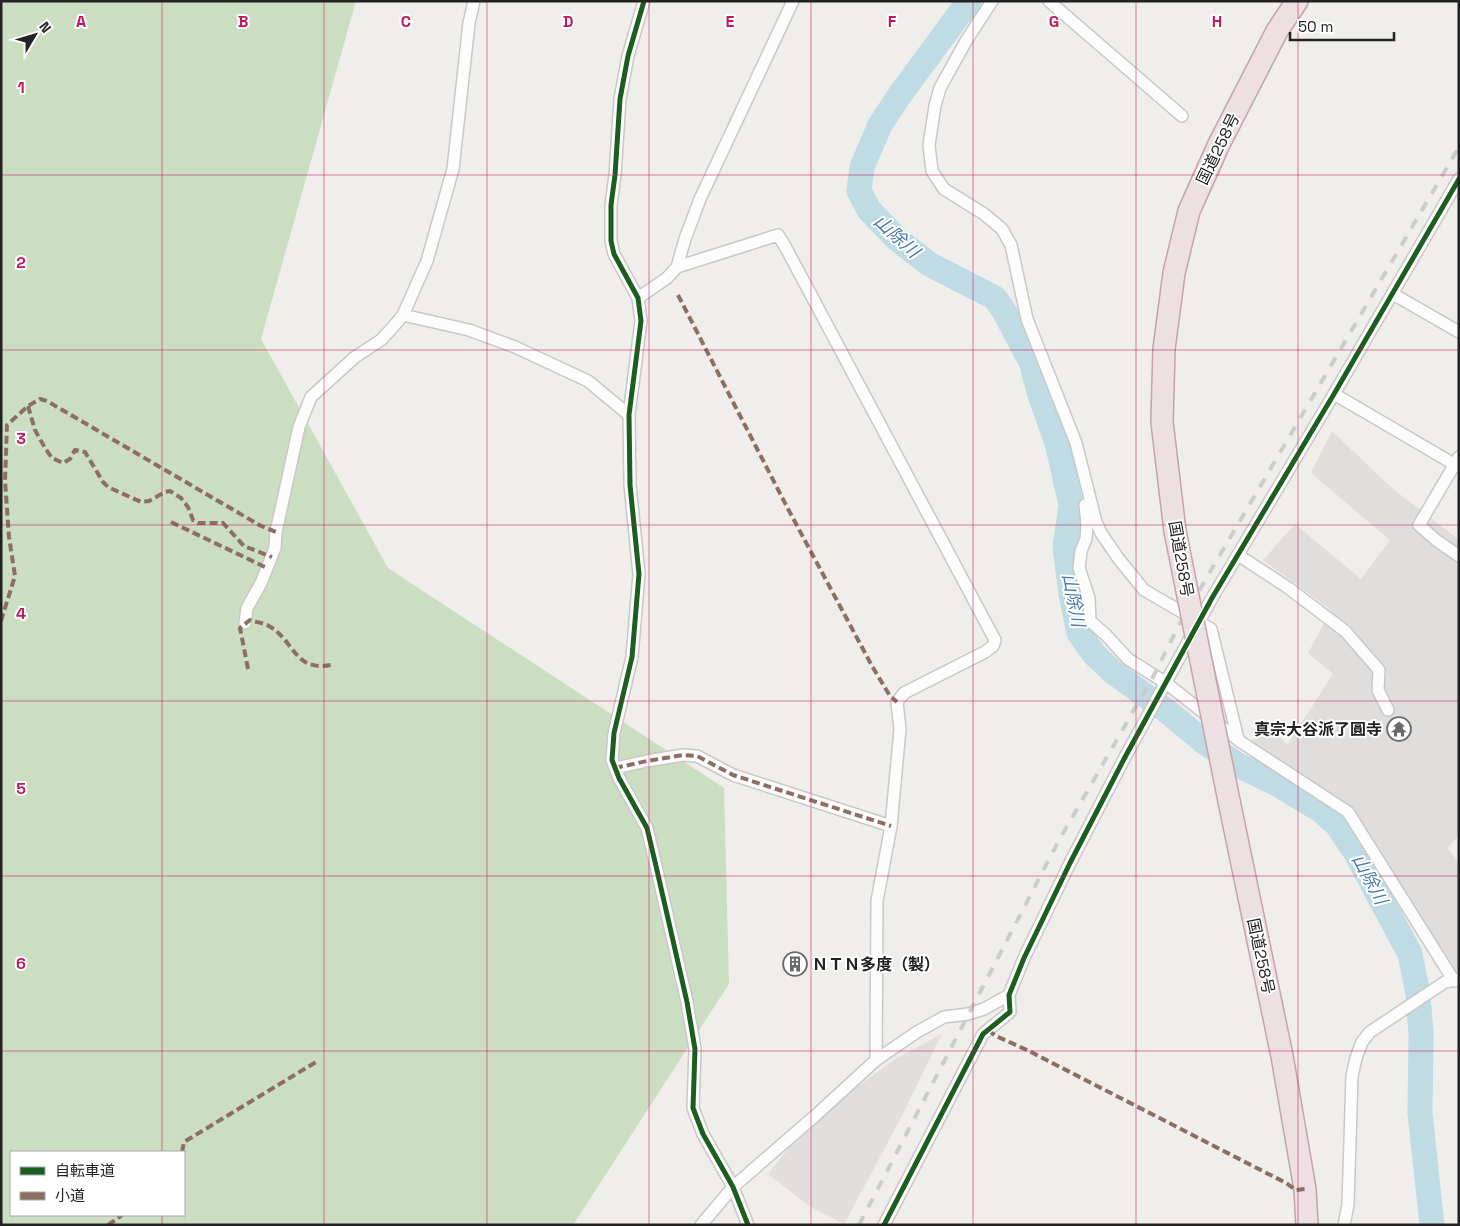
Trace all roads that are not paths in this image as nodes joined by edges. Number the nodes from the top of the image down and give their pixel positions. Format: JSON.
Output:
{"nodes":[{"id":1,"x":474,"y":1,"type":"edge"},
{"id":2,"x":644,"y":1,"type":"edge"},
{"id":3,"x":793,"y":1,"type":"edge"},
{"id":4,"x":992,"y":1,"type":"edge"},
{"id":5,"x":1049,"y":1,"type":"edge"},
{"id":6,"x":1297,"y":1,"type":"edge"},
{"id":7,"x":1182,"y":116,"type":"dead end"},
{"id":8,"x":1459,"y":179,"type":"edge"},
{"id":9,"x":1455,"y":196,"type":"edge"},
{"id":10,"x":677,"y":267,"type":"junction"},
{"id":11,"x":1392,"y":294,"type":"junction"},
{"id":12,"x":638,"y":298,"type":"junction"},
{"id":13,"x":403,"y":315,"type":"junction"},
{"id":14,"x":1459,"y":332,"type":"edge"},
{"id":15,"x":1334,"y":394,"type":"junction"},
{"id":16,"x":629,"y":415,"type":"junction"},
{"id":17,"x":1457,"y":463,"type":"edge"},
{"id":18,"x":1085,"y":481,"type":"junction"},
{"id":19,"x":1238,"y":555,"type":"junction"},
{"id":20,"x":1459,"y":556,"type":"edge"},
{"id":21,"x":1200,"y":623,"type":"junction"},
{"id":22,"x":246,"y":624,"type":"dead end"},
{"id":23,"x":1166,"y":683,"type":"junction"},
{"id":24,"x":1388,"y":710,"type":"dead end"},
{"id":25,"x":1238,"y":739,"type":"junction"},
{"id":26,"x":615,"y":768,"type":"junction"},
{"id":27,"x":891,"y":826,"type":"junction"},
{"id":28,"x":1452,"y":981,"type":"edge"},
{"id":29,"x":1009,"y":995,"type":"junction"},
{"id":30,"x":876,"y":1060,"type":"junction"},
{"id":31,"x":732,"y":1187,"type":"junction"},
{"id":32,"x":701,"y":1225,"type":"edge"},
{"id":33,"x":748,"y":1225,"type":"edge"},
{"id":34,"x":884,"y":1225,"type":"edge"},
{"id":35,"x":1307,"y":1225,"type":"edge"},
{"id":36,"x":1344,"y":1225,"type":"edge"}],
"edges":[{"from":1,"to":13,"type":"street"},
{"from":2,"to":12,"type":"street"},
{"from":3,"to":10,"type":"street"},
{"from":4,"to":18,"type":"street"},
{"from":5,"to":7,"type":"street"},
{"from":6,"to":35,"type":"highway","name":"国道258号","bridge":true},
{"from":8,"to":9,"type":"street"},
{"from":9,"to":11,"type":"street"},
{"from":10,"to":12,"type":"street"},
{"from":10,"to":27,"type":"street"},
{"from":11,"to":14,"type":"street"},
{"from":11,"to":15,"type":"street"},
{"from":12,"to":16,"type":"street"},
{"from":13,"to":16,"type":"street"},
{"from":13,"to":22,"type":"street"},
{"from":15,"to":17,"type":"street"},
{"from":15,"to":19,"type":"street"},
{"from":16,"to":26,"type":"street"},
{"from":17,"to":20,"type":"street"},
{"from":18,"to":21,"type":"street"},
{"from":18,"to":23,"type":"street"},
{"from":19,"to":21,"type":"street"},
{"from":19,"to":24,"type":"street"},
{"from":21,"to":23,"type":"street"},
{"from":21,"to":25,"type":"street"},
{"from":23,"to":25,"type":"street"},
{"from":23,"to":29,"type":"street"},
{"from":25,"to":28,"type":"street"},
{"from":26,"to":27,"type":"street"},
{"from":26,"to":31,"type":"street"},
{"from":27,"to":30,"type":"street"},
{"from":28,"to":36,"type":"street"},
{"from":29,"to":30,"type":"street"},
{"from":29,"to":34,"type":"street"},
{"from":30,"to":31,"type":"street"},
{"from":31,"to":32,"type":"street"},
{"from":31,"to":33,"type":"street"}]}
